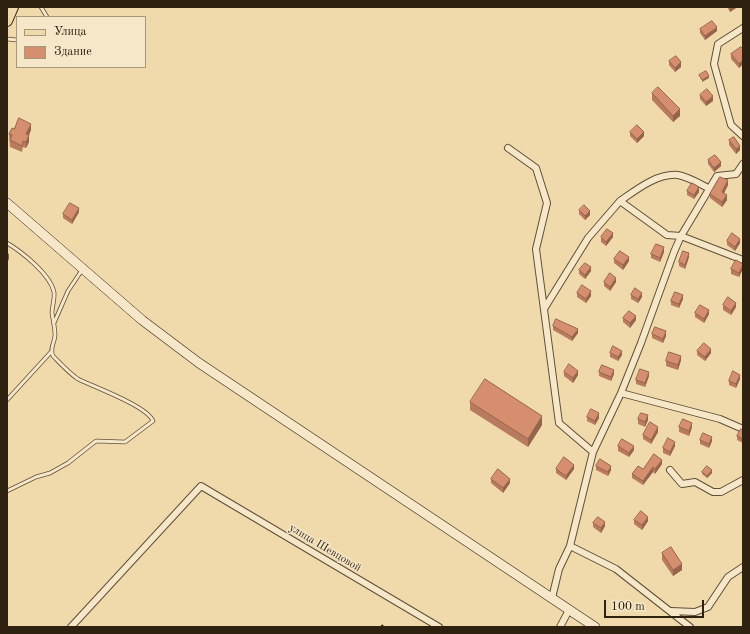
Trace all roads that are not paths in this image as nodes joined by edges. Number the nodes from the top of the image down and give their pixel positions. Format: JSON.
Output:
{"nodes":[{"id":1,"x":13,"y":7,"type":"edge"},
{"id":2,"x":41,"y":7,"type":"edge"},
{"id":3,"x":46,"y":16,"type":"edge"},
{"id":4,"x":7,"y":21,"type":"edge"},
{"id":5,"x":743,"y":28,"type":"edge"},
{"id":6,"x":743,"y":136,"type":"edge"},
{"id":7,"x":508,"y":148,"type":"dead end"},
{"id":8,"x":743,"y":164,"type":"edge"},
{"id":9,"x":710,"y":188,"type":"junction"},
{"id":10,"x":620,"y":201,"type":"junction"},
{"id":11,"x":7,"y":203,"type":"edge"},
{"id":12,"x":681,"y":236,"type":"junction"},
{"id":13,"x":7,"y":243,"type":"edge"},
{"id":14,"x":743,"y":260,"type":"edge"},
{"id":15,"x":83,"y":269,"type":"junction"},
{"id":16,"x":544,"y":309,"type":"junction"},
{"id":17,"x":54,"y":324,"type":"junction"},
{"id":18,"x":51,"y":352,"type":"junction"},
{"id":19,"x":621,"y":393,"type":"junction"},
{"id":20,"x":7,"y":400,"type":"edge"},
{"id":21,"x":743,"y":429,"type":"edge"},
{"id":22,"x":593,"y":452,"type":"junction"},
{"id":23,"x":670,"y":470,"type":"dead end"},
{"id":24,"x":743,"y":480,"type":"edge"},
{"id":25,"x":7,"y":491,"type":"edge"},
{"id":26,"x":570,"y":546,"type":"junction"},
{"id":27,"x":743,"y":567,"type":"edge"},
{"id":28,"x":552,"y":598,"type":"junction"},
{"id":29,"x":569,"y":610,"type":"junction"},
{"id":30,"x":671,"y":611,"type":"junction"},
{"id":31,"x":71,"y":627,"type":"edge"},
{"id":32,"x":439,"y":627,"type":"edge"},
{"id":33,"x":560,"y":627,"type":"edge"},
{"id":34,"x":595,"y":627,"type":"edge"},
{"id":35,"x":690,"y":627,"type":"edge"}],
"edges":[{"from":1,"to":4,"type":"main road"},
{"from":2,"to":3,"type":"lane"},
{"from":5,"to":6,"type":"street"},
{"from":7,"to":16,"type":"street"},
{"from":8,"to":9,"type":"street"},
{"from":9,"to":10,"type":"street"},
{"from":9,"to":12,"type":"street"},
{"from":10,"to":12,"type":"street"},
{"from":10,"to":16,"type":"street"},
{"from":11,"to":15,"type":"main road"},
{"from":12,"to":14,"type":"street"},
{"from":12,"to":19,"type":"street"},
{"from":13,"to":17,"type":"lane"},
{"from":15,"to":17,"type":"lane"},
{"from":15,"to":28,"type":"main road"},
{"from":16,"to":22,"type":"street"},
{"from":17,"to":18,"type":"lane"},
{"from":18,"to":20,"type":"lane"},
{"from":18,"to":25,"type":"lane"},
{"from":19,"to":21,"type":"street"},
{"from":19,"to":22,"type":"street"},
{"from":22,"to":26,"type":"street"},
{"from":23,"to":24,"type":"street"},
{"from":26,"to":28,"type":"street"},
{"from":26,"to":30,"type":"street"},
{"from":27,"to":30,"type":"street"},
{"from":28,"to":29,"type":"main road"},
{"from":29,"to":33,"type":"street"},
{"from":29,"to":34,"type":"main road"},
{"from":30,"to":35,"type":"street"},
{"from":31,"to":32,"type":"street","name":"улица Шевцовой"}]}
